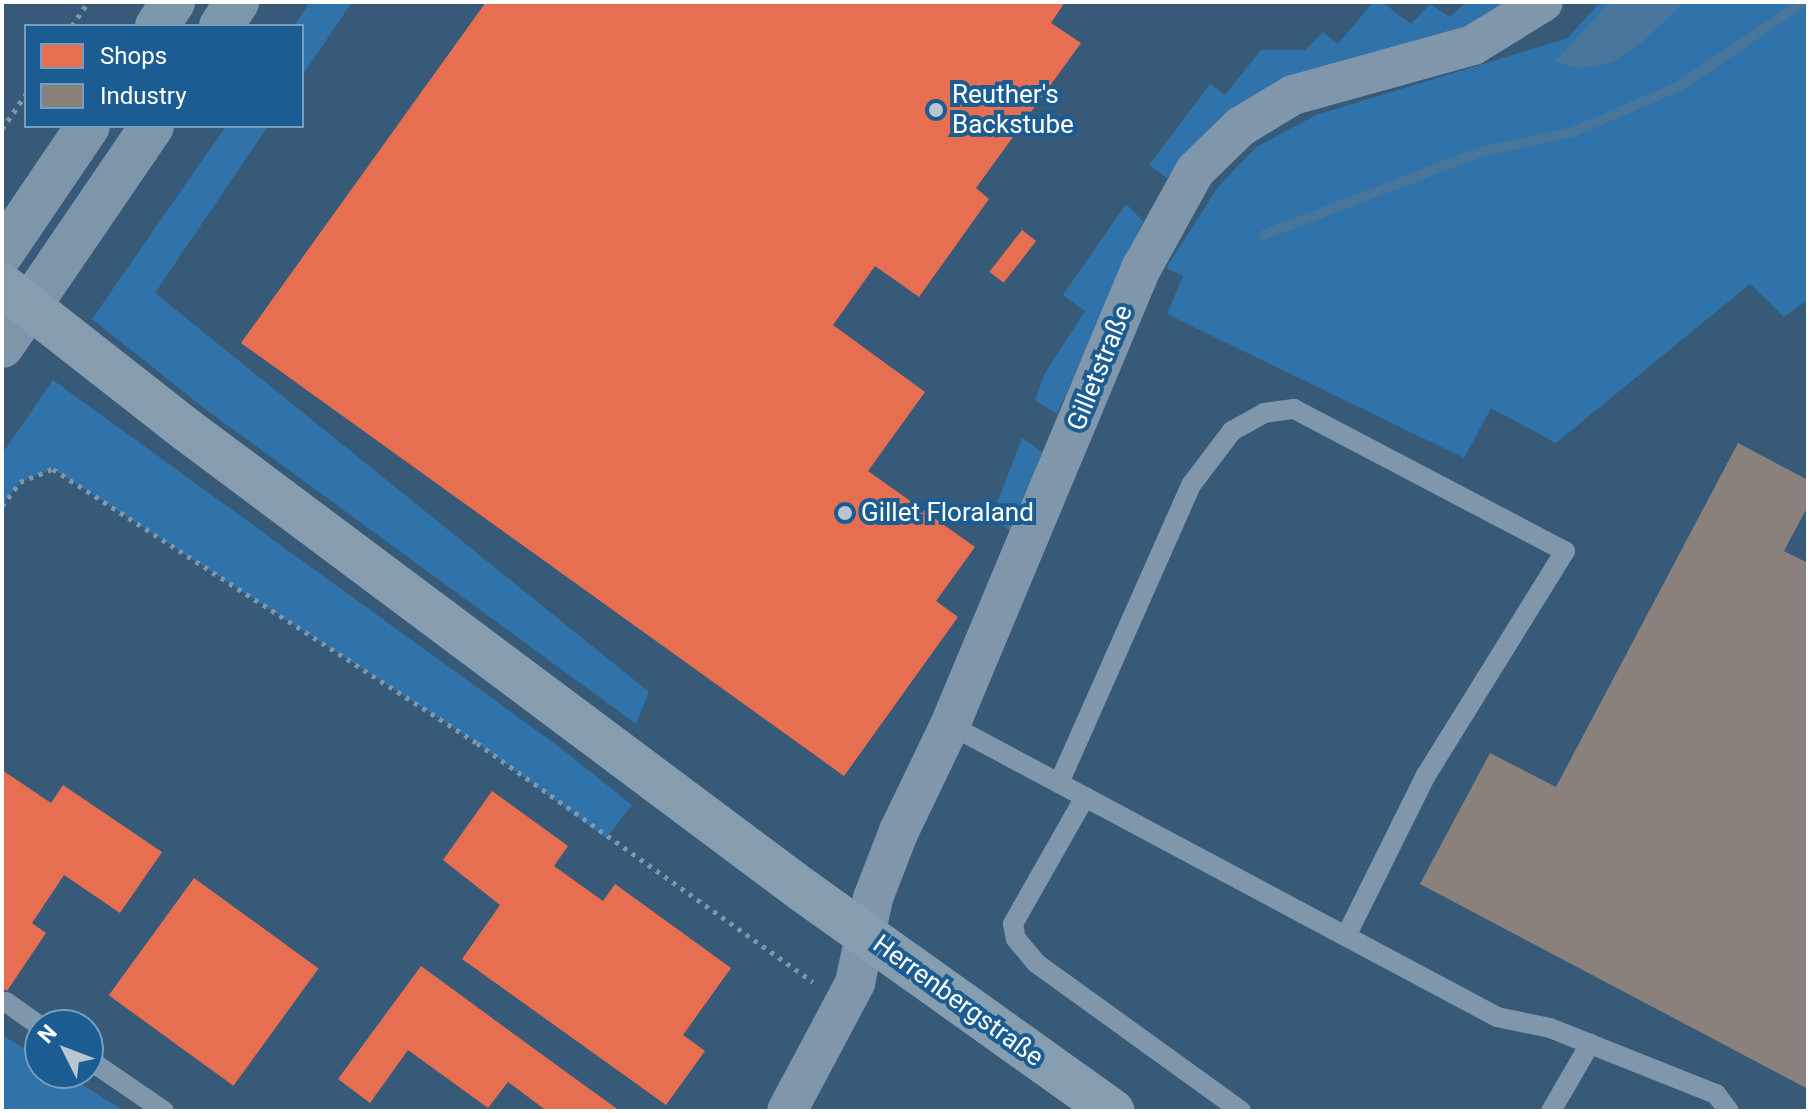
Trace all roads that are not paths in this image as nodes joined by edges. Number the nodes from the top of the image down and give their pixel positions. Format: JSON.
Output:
{"nodes":[{"id":1,"x":173,"y":2,"type":"edge"},
{"id":2,"x":237,"y":2,"type":"edge"},
{"id":3,"x":1543,"y":2,"type":"edge"},
{"id":4,"x":158,"y":24,"type":"edge"},
{"id":5,"x":222,"y":24,"type":"edge"},
{"id":6,"x":87,"y":128,"type":"edge"},
{"id":7,"x":151,"y":128,"type":"edge"},
{"id":8,"x":2,"y":253,"type":"edge"},
{"id":9,"x":2,"y":285,"type":"edge"},
{"id":10,"x":2,"y":346,"type":"edge"},
{"id":11,"x":950,"y":725,"type":"junction"},
{"id":12,"x":1059,"y":783,"type":"junction"},
{"id":13,"x":1085,"y":797,"type":"junction"},
{"id":14,"x":865,"y":935,"type":"junction"},
{"id":15,"x":1346,"y":936,"type":"junction"},
{"id":16,"x":6,"y":1002,"type":"dead end"},
{"id":17,"x":24,"y":1015,"type":"edge"},
{"id":18,"x":1590,"y":1044,"type":"junction"},
{"id":19,"x":104,"y":1070,"type":"edge"},
{"id":20,"x":164,"y":1111,"type":"edge"},
{"id":21,"x":787,"y":1111,"type":"edge"},
{"id":22,"x":1112,"y":1111,"type":"edge"},
{"id":23,"x":1241,"y":1111,"type":"edge"},
{"id":24,"x":1551,"y":1111,"type":"edge"},
{"id":25,"x":1729,"y":1111,"type":"edge"}],
"edges":[{"from":1,"to":4,"type":"highway"},
{"from":2,"to":5,"type":"highway"},
{"from":3,"to":11,"type":"street","name":"Gilletstraße"},
{"from":6,"to":8,"type":"highway"},
{"from":7,"to":10,"type":"highway"},
{"from":9,"to":14,"type":"main road","name":"Herrenbergstraße","bridge":true},
{"from":11,"to":12,"type":"lane"},
{"from":11,"to":14,"type":"street","name":"Gilletstraße"},
{"from":12,"to":13,"type":"lane"},
{"from":12,"to":15,"type":"lane"},
{"from":13,"to":15,"type":"lane"},
{"from":13,"to":23,"type":"lane"},
{"from":14,"to":21,"type":"street","name":"Gilletstraße"},
{"from":14,"to":22,"type":"main road","name":"Herrenbergstraße"},
{"from":15,"to":18,"type":"lane"},
{"from":16,"to":17,"type":"lane"},
{"from":18,"to":24,"type":"lane"},
{"from":18,"to":25,"type":"lane"},
{"from":19,"to":20,"type":"lane"}]}
